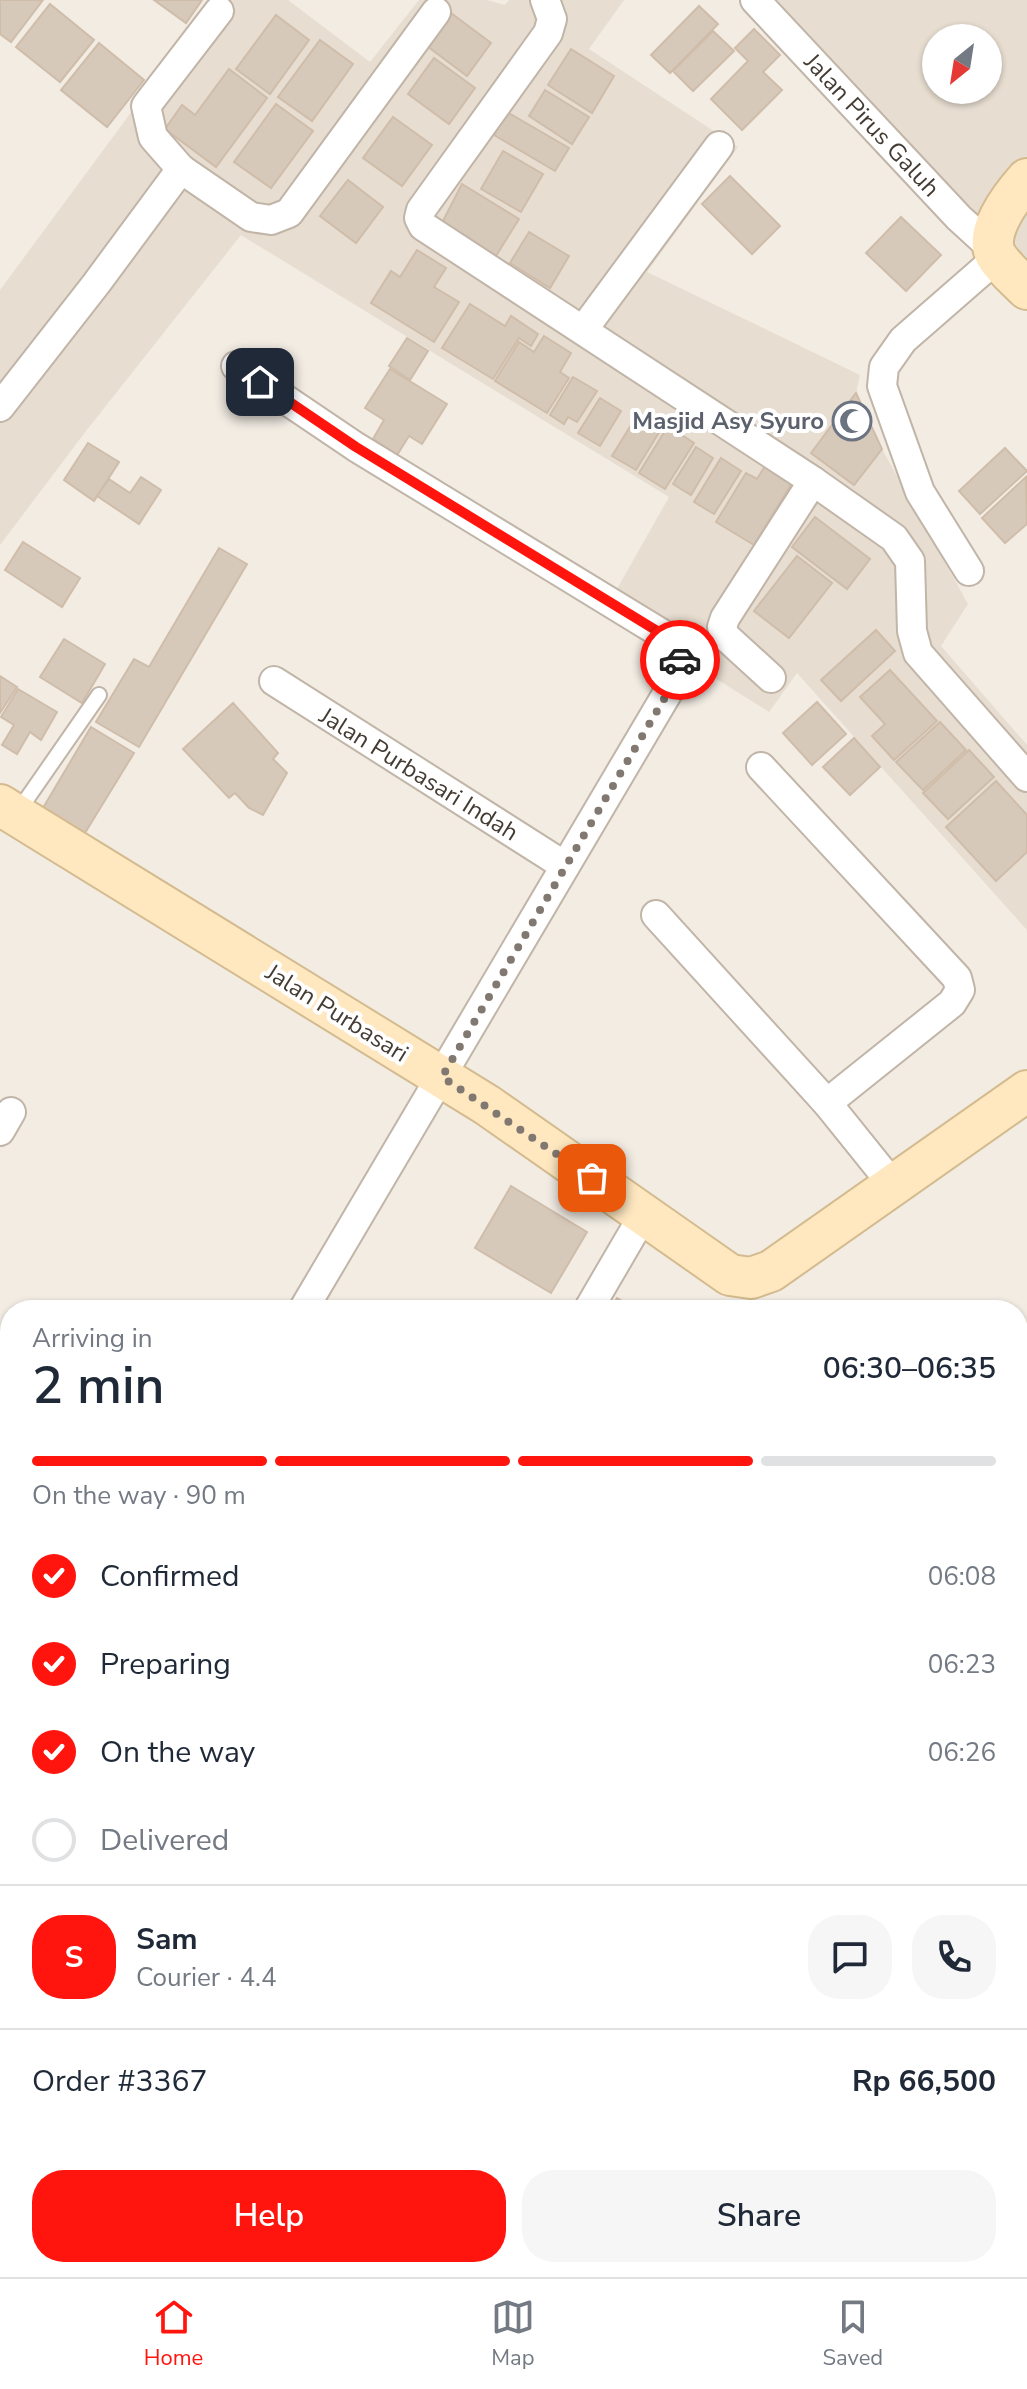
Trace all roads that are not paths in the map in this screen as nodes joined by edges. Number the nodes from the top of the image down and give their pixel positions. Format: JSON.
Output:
{"nodes":[{"id":1,"x":545,"y":0,"type":"edge"},
{"id":2,"x":755,"y":0,"type":"edge"},
{"id":3,"x":219,"y":11,"type":"dead end"},
{"id":4,"x":436,"y":12,"type":"dead end"},
{"id":5,"x":719,"y":146,"type":"dead end"},
{"id":6,"x":181,"y":169,"type":"junction"},
{"id":7,"x":1027,"y":179,"type":"edge"},
{"id":8,"x":995,"y":253,"type":"junction"},
{"id":9,"x":1027,"y":289,"type":"edge"},
{"id":10,"x":583,"y":330,"type":"junction"},
{"id":11,"x":236,"y":366,"type":"dead end"},
{"id":12,"x":0,"y":407,"type":"edge"},
{"id":13,"x":813,"y":481,"type":"junction"},
{"id":14,"x":969,"y":571,"type":"dead end"},
{"id":15,"x":771,"y":678,"type":"dead end"},
{"id":16,"x":274,"y":681,"type":"dead end"},
{"id":17,"x":99,"y":695,"type":"dead end"},
{"id":18,"x":761,"y":767,"type":"dead end"},
{"id":19,"x":1027,"y":777,"type":"edge"},
{"id":20,"x":8,"y":810,"type":"edge"},
{"id":21,"x":565,"y":866,"type":"junction"},
{"id":22,"x":656,"y":915,"type":"dead end"},
{"id":23,"x":442,"y":1077,"type":"junction"},
{"id":24,"x":1027,"y":1091,"type":"edge"},
{"id":25,"x":827,"y":1103,"type":"junction"},
{"id":26,"x":893,"y":1185,"type":"junction"},
{"id":27,"x":644,"y":1214,"type":"junction"},
{"id":28,"x":309,"y":1300,"type":"edge"},
{"id":29,"x":594,"y":1300,"type":"edge"}],
"edges":[{"from":1,"to":10,"type":"street"},
{"from":2,"to":8,"type":"street","name":"Jalan Pirus Galuh"},
{"from":3,"to":6,"type":"street"},
{"from":4,"to":6,"type":"street"},
{"from":5,"to":10,"type":"street"},
{"from":6,"to":12,"type":"street"},
{"from":7,"to":8,"type":"street"},
{"from":8,"to":9,"type":"street"},
{"from":8,"to":14,"type":"street"},
{"from":10,"to":13,"type":"street"},
{"from":11,"to":21,"type":"street"},
{"from":13,"to":15,"type":"street"},
{"from":13,"to":19,"type":"street"},
{"from":16,"to":21,"type":"street","name":"Jalan Purbasari Indah"},
{"from":17,"to":20,"type":"lane"},
{"from":18,"to":25,"type":"street"},
{"from":20,"to":23,"type":"street","name":"Jalan Purbasari"},
{"from":21,"to":23,"type":"street"},
{"from":22,"to":25,"type":"street"},
{"from":23,"to":27,"type":"street","name":"Jalan Purbasari"},
{"from":23,"to":28,"type":"street"},
{"from":24,"to":26,"type":"street","name":"Jalan Purbasari"},
{"from":25,"to":26,"type":"street"},
{"from":26,"to":27,"type":"street","name":"Jalan Purbasari"},
{"from":27,"to":29,"type":"street"}]}
